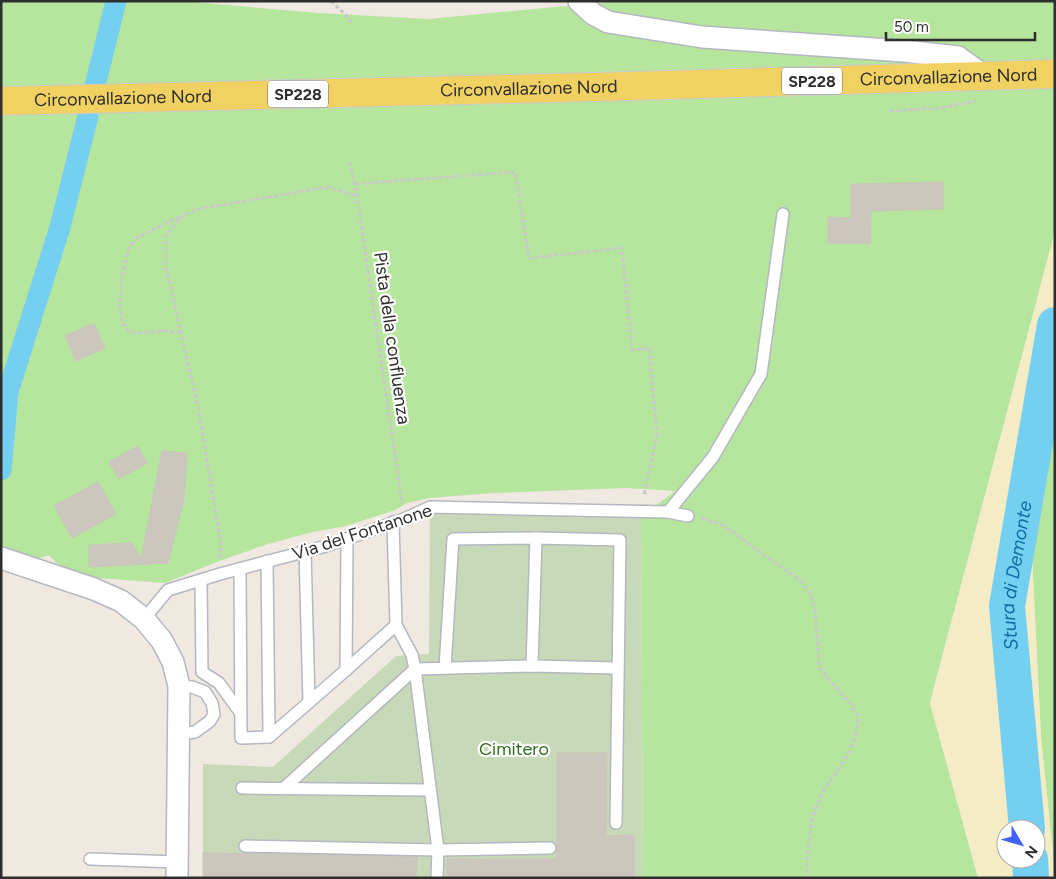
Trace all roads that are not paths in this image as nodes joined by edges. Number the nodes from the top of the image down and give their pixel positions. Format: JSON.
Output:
{"nodes":[{"id":1,"x":580,"y":1,"type":"edge"},
{"id":2,"x":1042,"y":74,"type":"edge"},
{"id":3,"x":984,"y":76,"type":"junction"},
{"id":4,"x":1,"y":101,"type":"edge"},
{"id":5,"x":783,"y":214,"type":"dead end"},
{"id":6,"x":668,"y":512,"type":"junction"},
{"id":7,"x":688,"y":516,"type":"road end"},
{"id":8,"x":398,"y":521,"type":"junction"},
{"id":9,"x":536,"y":538,"type":"junction"},
{"id":10,"x":347,"y":539,"type":"junction"},
{"id":11,"x":305,"y":551,"type":"junction"},
{"id":12,"x":4,"y":560,"type":"edge"},
{"id":13,"x":267,"y":561,"type":"junction"},
{"id":14,"x":240,"y":569,"type":"junction"},
{"id":15,"x":201,"y":580,"type":"junction"},
{"id":16,"x":144,"y":619,"type":"junction"},
{"id":17,"x":396,"y":624,"type":"junction"},
{"id":18,"x":532,"y":666,"type":"junction"},
{"id":19,"x":446,"y":668,"type":"junction"},
{"id":20,"x":617,"y":668,"type":"junction"},
{"id":21,"x":415,"y":669,"type":"junction"},
{"id":22,"x":346,"y":670,"type":"junction"},
{"id":23,"x":179,"y":686,"type":"junction"},
{"id":24,"x":309,"y":702,"type":"junction"},
{"id":25,"x":240,"y":712,"type":"junction"},
{"id":26,"x":178,"y":734,"type":"junction"},
{"id":27,"x":269,"y":737,"type":"junction"},
{"id":28,"x":242,"y":788,"type":"dead end"},
{"id":29,"x":284,"y":788,"type":"junction"},
{"id":30,"x":430,"y":790,"type":"junction"},
{"id":31,"x":616,"y":823,"type":"dead end"},
{"id":32,"x":245,"y":846,"type":"dead end"},
{"id":33,"x":550,"y":848,"type":"dead end"},
{"id":34,"x":438,"y":850,"type":"junction"},
{"id":35,"x":90,"y":859,"type":"dead end"},
{"id":36,"x":177,"y":870,"type":"edge"},
{"id":37,"x":437,"y":878,"type":"edge"}],
"edges":[{"from":1,"to":3,"type":"street"},
{"from":2,"to":3,"type":"main road","name":"Circonvallazione Nord","number":"SP228"},
{"from":3,"to":4,"type":"main road","name":"Circonvallazione Nord","number":"SP228"},
{"from":5,"to":6,"type":"lane"},
{"from":6,"to":7,"type":"lane","name":"Via del Fontanone"},
{"from":6,"to":8,"type":"lane","name":"Via del Fontanone"},
{"from":8,"to":10,"type":"lane","name":"Via del Fontanone"},
{"from":8,"to":17,"type":"lane"},
{"from":9,"to":18,"type":"lane"},
{"from":9,"to":19,"type":"lane"},
{"from":9,"to":20,"type":"lane"},
{"from":10,"to":11,"type":"lane","name":"Via del Fontanone"},
{"from":10,"to":22,"type":"lane"},
{"from":11,"to":13,"type":"lane","name":"Via del Fontanone"},
{"from":11,"to":24,"type":"lane"},
{"from":12,"to":16,"type":"street"},
{"from":13,"to":14,"type":"lane","name":"Via del Fontanone"},
{"from":13,"to":27,"type":"lane"},
{"from":14,"to":15,"type":"lane","name":"Via del Fontanone"},
{"from":14,"to":25,"type":"lane"},
{"from":15,"to":16,"type":"lane","name":"Via del Fontanone"},
{"from":15,"to":25,"type":"lane"},
{"from":16,"to":23,"type":"street"},
{"from":17,"to":21,"type":"lane"},
{"from":17,"to":22,"type":"lane"},
{"from":18,"to":19,"type":"lane"},
{"from":18,"to":20,"type":"lane"},
{"from":19,"to":21,"type":"lane"},
{"from":20,"to":31,"type":"lane"},
{"from":21,"to":29,"type":"lane"},
{"from":21,"to":30,"type":"lane"},
{"from":22,"to":24,"type":"lane"},
{"from":23,"to":26,"type":"street"},
{"from":23,"to":26,"type":"lane"},
{"from":24,"to":27,"type":"lane"},
{"from":25,"to":27,"type":"lane"},
{"from":26,"to":36,"type":"street"},
{"from":28,"to":29,"type":"lane"},
{"from":29,"to":30,"type":"lane"},
{"from":30,"to":34,"type":"lane"},
{"from":32,"to":34,"type":"lane"},
{"from":33,"to":34,"type":"lane"},
{"from":34,"to":37,"type":"lane"},
{"from":35,"to":36,"type":"lane"}]}
